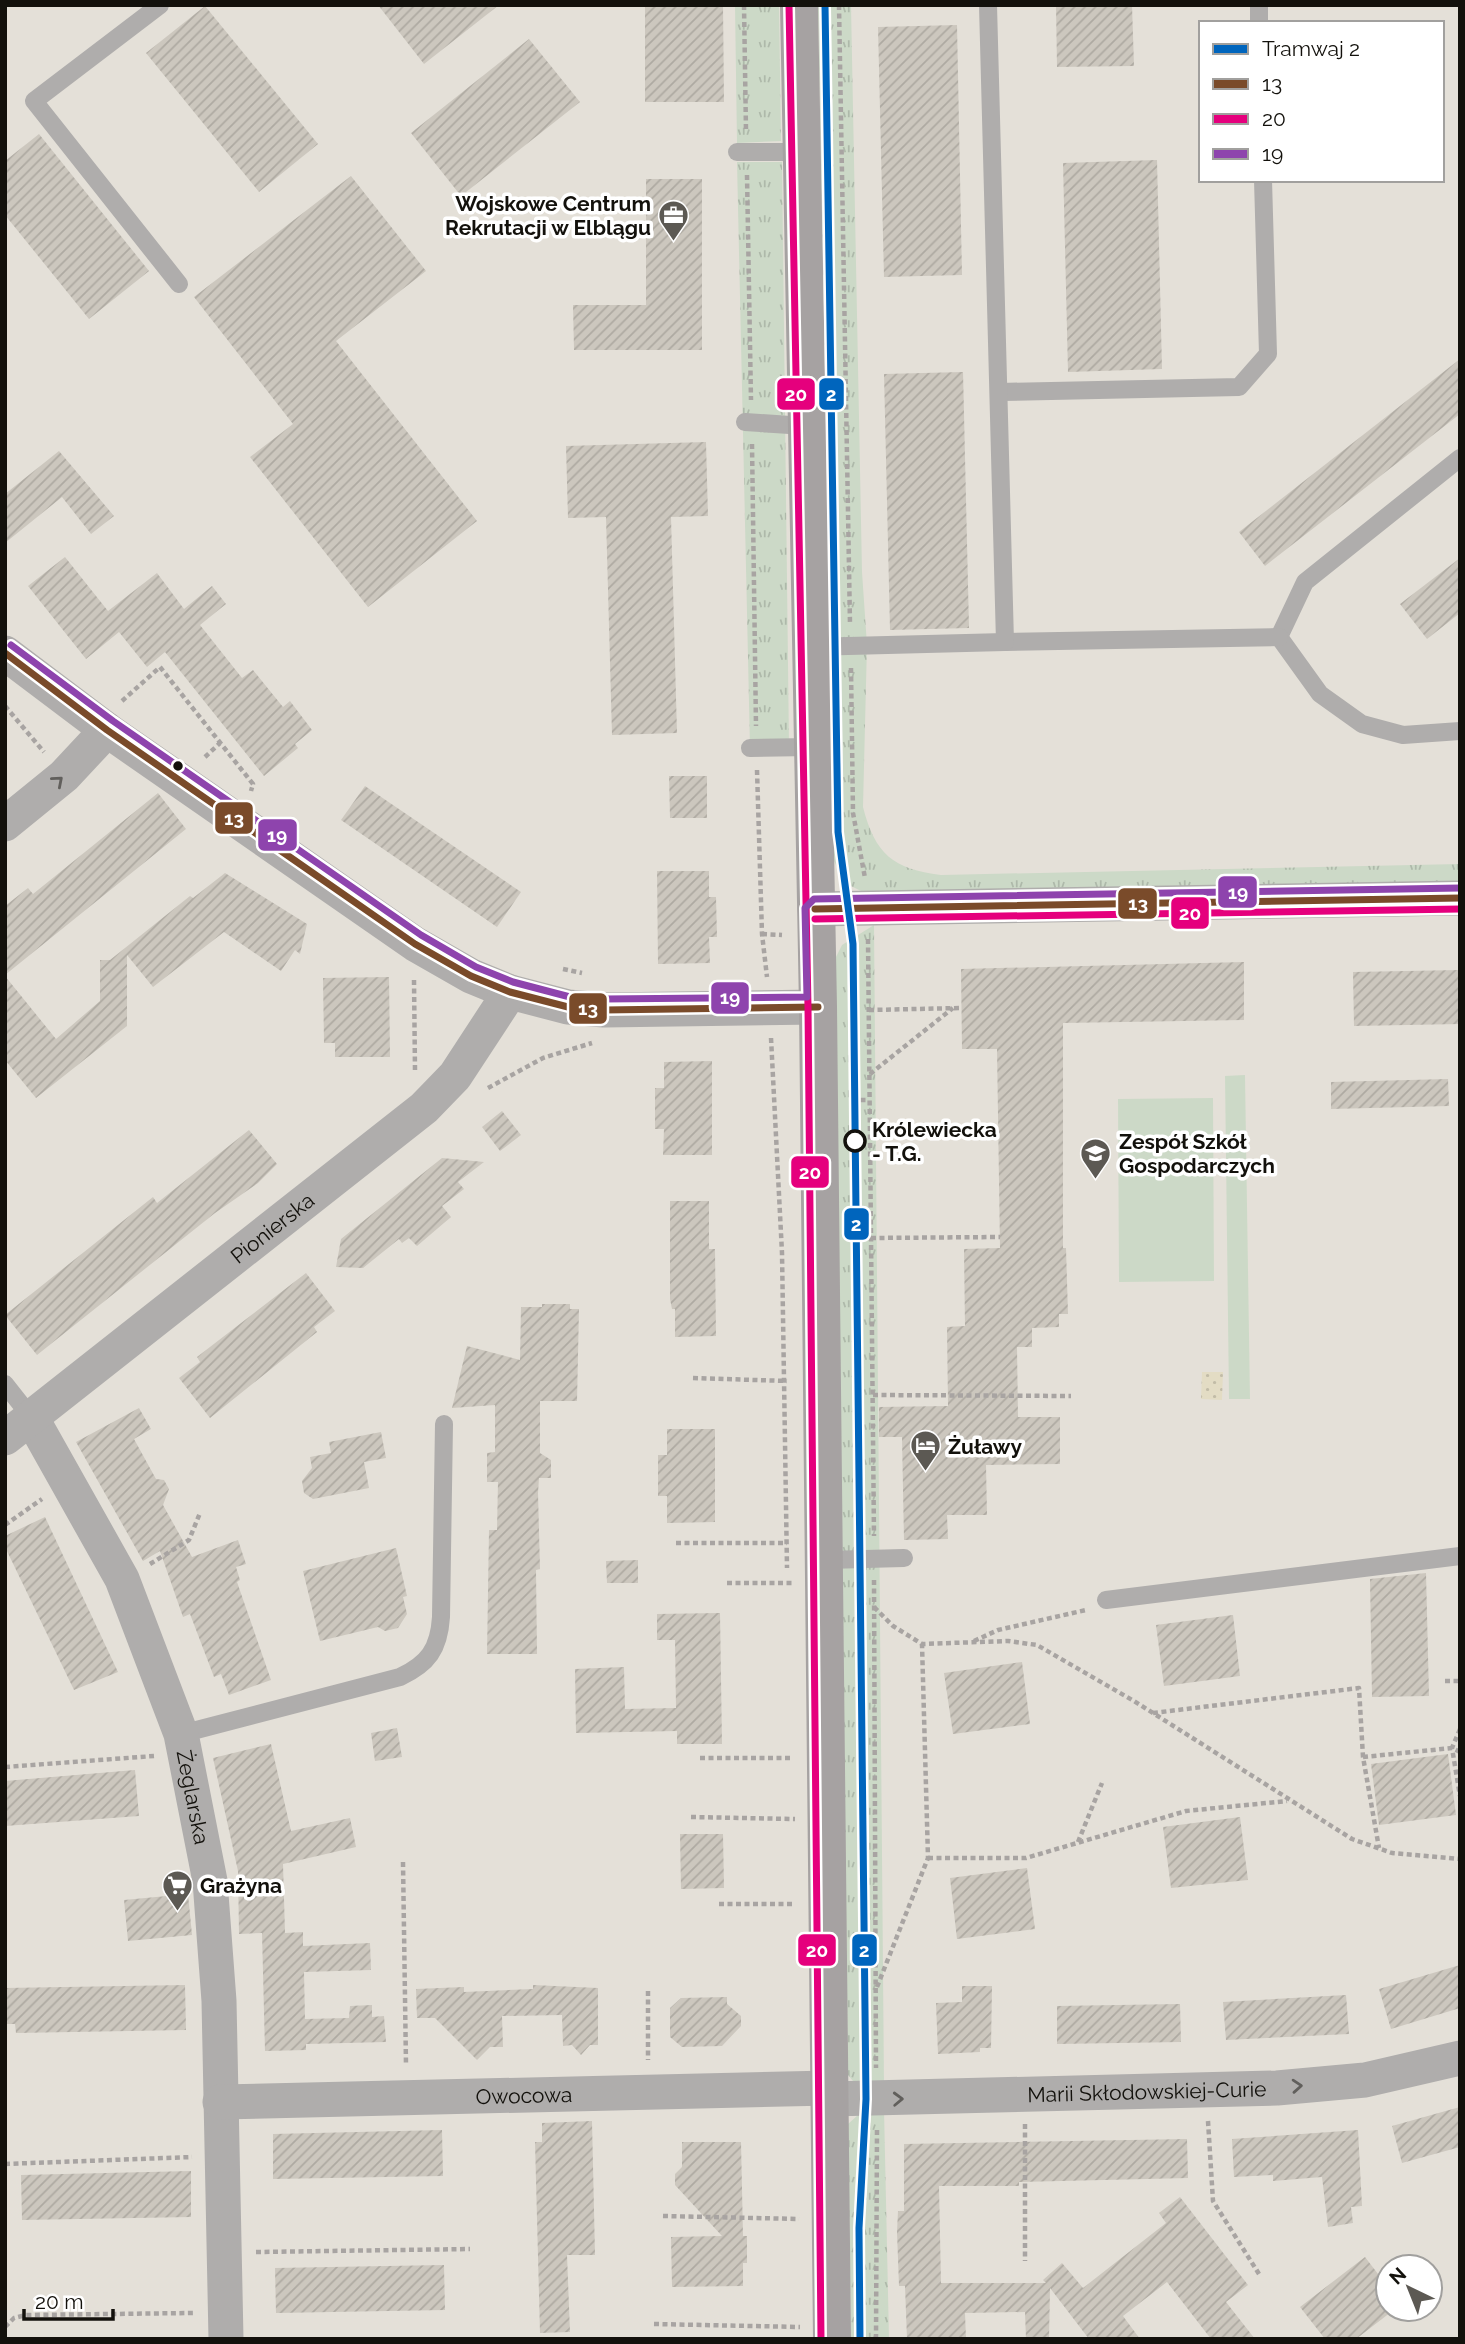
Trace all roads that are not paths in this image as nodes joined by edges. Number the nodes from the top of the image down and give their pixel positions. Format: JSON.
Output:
{"nodes":[{"id":1,"x":160,"y":5,"type":"edge"},
{"id":2,"x":799,"y":5,"type":"edge"},
{"id":3,"x":988,"y":5,"type":"edge"},
{"id":4,"x":742,"y":152,"type":"road end"},
{"id":5,"x":801,"y":152,"type":"junction"},
{"id":6,"x":1263,"y":182,"type":"edge"},
{"id":7,"x":179,"y":284,"type":"dead end"},
{"id":8,"x":1000,"y":392,"type":"junction"},
{"id":9,"x":748,"y":422,"type":"road end"},
{"id":10,"x":805,"y":426,"type":"junction"},
{"id":11,"x":1460,"y":458,"type":"edge"},
{"id":12,"x":1279,"y":637,"type":"junction"},
{"id":13,"x":1005,"y":642,"type":"junction"},
{"id":14,"x":809,"y":647,"type":"junction"},
{"id":15,"x":5,"y":653,"type":"edge"},
{"id":16,"x":111,"y":719,"type":"junction"},
{"id":17,"x":1460,"y":731,"type":"edge"},
{"id":18,"x":811,"y":747,"type":"junction"},
{"id":19,"x":754,"y":748,"type":"road end"},
{"id":20,"x":5,"y":824,"type":"edge"},
{"id":21,"x":1460,"y":898,"type":"edge"},
{"id":22,"x":814,"y":909,"type":"junction"},
{"id":23,"x":510,"y":992,"type":"junction"},
{"id":24,"x":818,"y":1007,"type":"junction"},
{"id":25,"x":5,"y":1384,"type":"edge"},
{"id":26,"x":444,"y":1424,"type":"dead end"},
{"id":27,"x":18,"y":1428,"type":"edge"},
{"id":28,"x":1460,"y":1556,"type":"edge"},
{"id":29,"x":904,"y":1558,"type":"dead end"},
{"id":30,"x":826,"y":1562,"type":"junction"},
{"id":31,"x":1106,"y":1600,"type":"road end"},
{"id":32,"x":183,"y":1744,"type":"junction"},
{"id":33,"x":1460,"y":2058,"type":"edge"},
{"id":34,"x":830,"y":2093,"type":"junction"},
{"id":35,"x":220,"y":2102,"type":"junction"},
{"id":36,"x":832,"y":2333,"type":"edge"},
{"id":37,"x":226,"y":2339,"type":"edge"}],
"edges":[{"from":1,"to":7,"type":"lane"},
{"from":2,"to":5,"type":"main road"},
{"from":3,"to":8,"type":"lane"},
{"from":4,"to":5,"type":"lane"},
{"from":5,"to":10,"type":"main road"},
{"from":6,"to":8,"type":"lane"},
{"from":8,"to":13,"type":"lane"},
{"from":9,"to":10,"type":"lane"},
{"from":10,"to":14,"type":"main road"},
{"from":11,"to":12,"type":"lane"},
{"from":12,"to":13,"type":"lane"},
{"from":12,"to":17,"type":"lane"},
{"from":13,"to":14,"type":"lane"},
{"from":14,"to":18,"type":"main road"},
{"from":15,"to":16,"type":"street"},
{"from":20,"to":16,"type":"street","one_way":true},
{"from":16,"to":23,"type":"street"},
{"from":18,"to":19,"type":"lane"},
{"from":18,"to":22,"type":"main road"},
{"from":21,"to":22,"type":"street"},
{"from":22,"to":24,"type":"main road"},
{"from":23,"to":24,"type":"street"},
{"from":23,"to":27,"type":"street","name":"Pionierska"},
{"from":24,"to":30,"type":"main road"},
{"from":25,"to":27,"type":"lane"},
{"from":26,"to":32,"type":"lane"},
{"from":27,"to":32,"type":"street","name":"Żeglarska"},
{"from":28,"to":31,"type":"lane"},
{"from":29,"to":30,"type":"lane"},
{"from":30,"to":34,"type":"main road"},
{"from":32,"to":35,"type":"street","name":"Żeglarska"},
{"from":34,"to":33,"type":"street","name":"Marii Skłodowskiej-Curie","one_way":true},
{"from":34,"to":35,"type":"street","name":"Owocowa"},
{"from":34,"to":36,"type":"main road"},
{"from":35,"to":37,"type":"street","name":"Żeglarska"}]}
